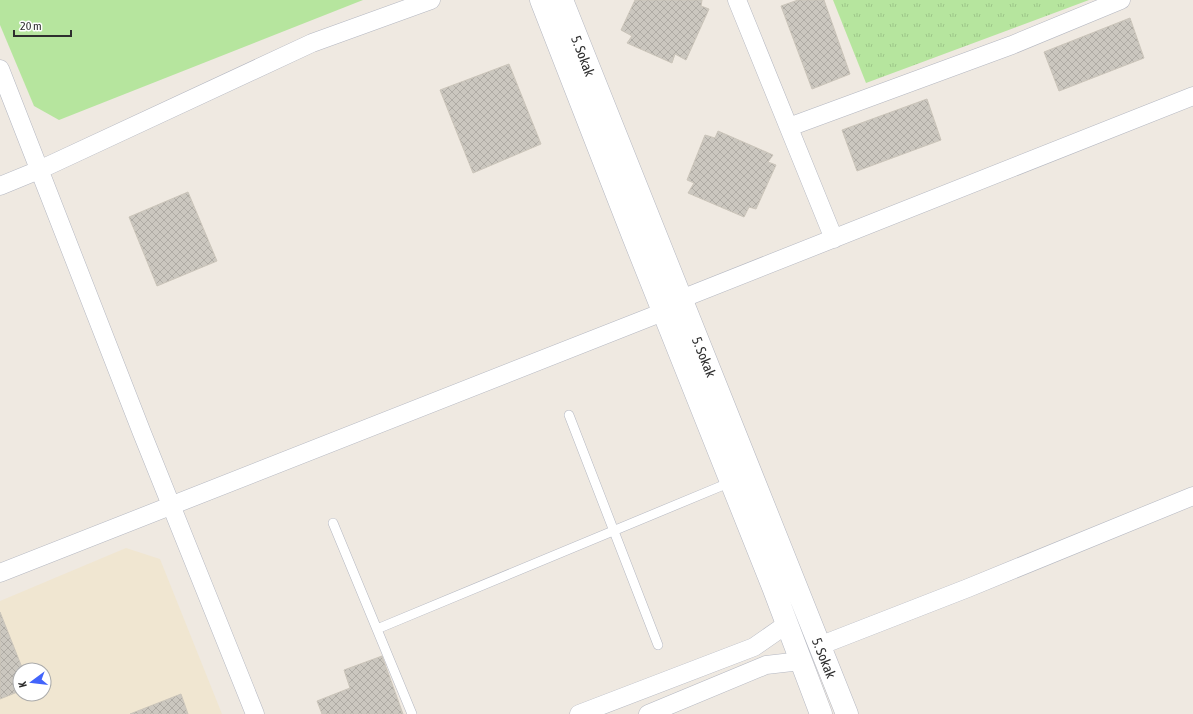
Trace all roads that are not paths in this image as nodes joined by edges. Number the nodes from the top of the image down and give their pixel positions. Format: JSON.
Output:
{"nodes":[{"id":1,"x":431,"y":0,"type":"edge"},
{"id":2,"x":541,"y":0,"type":"edge"},
{"id":3,"x":562,"y":0,"type":"edge"},
{"id":4,"x":1121,"y":0,"type":"edge"},
{"id":5,"x":740,"y":1,"type":"edge"},
{"id":6,"x":0,"y":69,"type":"edge"},
{"id":7,"x":1193,"y":96,"type":"edge"},
{"id":8,"x":789,"y":127,"type":"junction"},
{"id":9,"x":39,"y":170,"type":"junction"},
{"id":10,"x":0,"y":186,"type":"edge"},
{"id":11,"x":834,"y":239,"type":"junction"},
{"id":12,"x":680,"y":299,"type":"junction"},
{"id":13,"x":663,"y":312,"type":"junction"},
{"id":14,"x":569,"y":415,"type":"dead end"},
{"id":15,"x":741,"y":479,"type":"junction"},
{"id":16,"x":1193,"y":496,"type":"edge"},
{"id":17,"x":171,"y":506,"type":"junction"},
{"id":18,"x":332,"y":523,"type":"dead end"},
{"id":19,"x":614,"y":531,"type":"junction"},
{"id":20,"x":0,"y":572,"type":"edge"},
{"id":21,"x":787,"y":624,"type":"junction"},
{"id":22,"x":377,"y":629,"type":"junction"},
{"id":23,"x":658,"y":645,"type":"dead end"},
{"id":24,"x":819,"y":646,"type":"junction"},
{"id":25,"x":801,"y":661,"type":"junction"},
{"id":26,"x":255,"y":714,"type":"edge"},
{"id":27,"x":412,"y":714,"type":"edge"},
{"id":28,"x":579,"y":714,"type":"edge"},
{"id":29,"x":648,"y":714,"type":"edge"},
{"id":30,"x":820,"y":714,"type":"edge"},
{"id":31,"x":847,"y":714,"type":"edge"}],
"edges":[{"from":1,"to":9,"type":"street"},
{"from":2,"to":13,"type":"street","name":"5. Sokak"},
{"from":3,"to":12,"type":"street","name":"5. Sokak"},
{"from":4,"to":8,"type":"street"},
{"from":5,"to":8,"type":"street"},
{"from":6,"to":9,"type":"street"},
{"from":7,"to":11,"type":"street"},
{"from":8,"to":11,"type":"street"},
{"from":9,"to":10,"type":"street"},
{"from":9,"to":17,"type":"street"},
{"from":11,"to":12,"type":"street"},
{"from":12,"to":15,"type":"street","name":"5. Sokak"},
{"from":13,"to":15,"type":"street","name":"5. Sokak"},
{"from":13,"to":17,"type":"street"},
{"from":14,"to":19,"type":"lane"},
{"from":15,"to":19,"type":"lane"},
{"from":15,"to":21,"type":"street","name":"5. Sokak"},
{"from":15,"to":24,"type":"street","name":"5. Sokak"},
{"from":16,"to":24,"type":"street"},
{"from":17,"to":20,"type":"street"},
{"from":17,"to":26,"type":"street"},
{"from":18,"to":22,"type":"lane"},
{"from":19,"to":22,"type":"lane"},
{"from":19,"to":23,"type":"lane"},
{"from":21,"to":25,"type":"street","name":"5. Sokak"},
{"from":21,"to":28,"type":"street"},
{"from":22,"to":27,"type":"lane"},
{"from":24,"to":31,"type":"street","name":"5. Sokak"},
{"from":25,"to":29,"type":"street"},
{"from":25,"to":30,"type":"street","name":"5. Sokak"}]}
